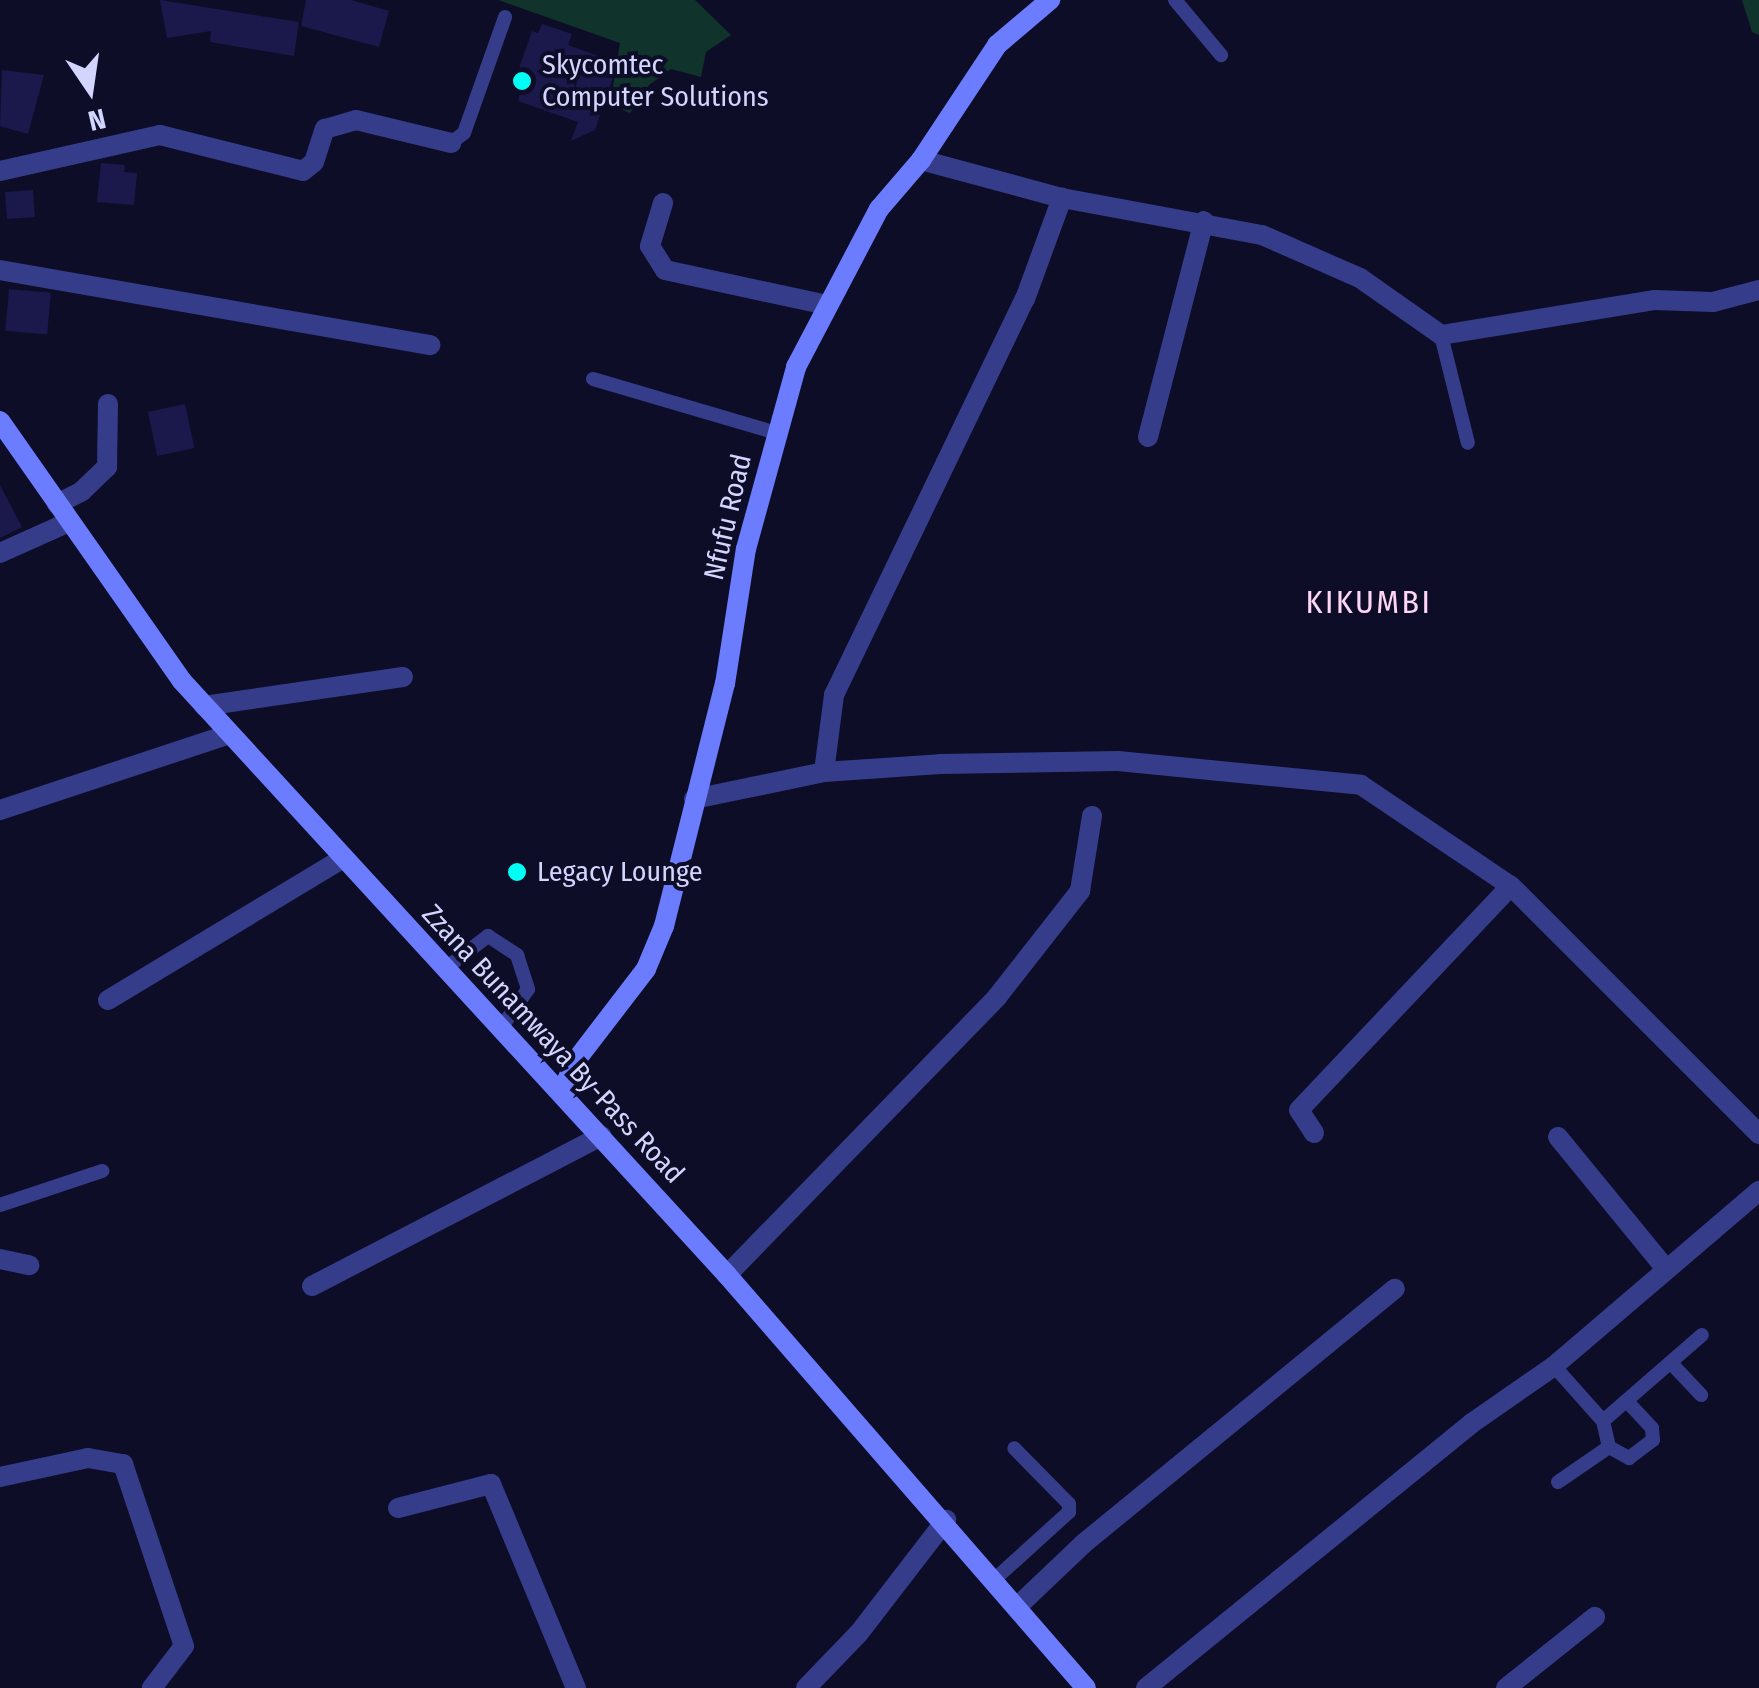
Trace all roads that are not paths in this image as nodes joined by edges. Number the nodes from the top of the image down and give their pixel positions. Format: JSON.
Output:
{"nodes":[{"id":1,"x":1050,"y":0,"type":"edge"},
{"id":2,"x":1175,"y":0,"type":"edge"},
{"id":3,"x":505,"y":17,"type":"dead end"},
{"id":4,"x":1220,"y":55,"type":"dead end"},
{"id":5,"x":451,"y":143,"type":"joint"},
{"id":6,"x":921,"y":160,"type":"junction"},
{"id":7,"x":0,"y":170,"type":"edge"},
{"id":8,"x":1062,"y":198,"type":"junction"},
{"id":9,"x":663,"y":203,"type":"dead end"},
{"id":10,"x":1204,"y":222,"type":"junction"},
{"id":11,"x":0,"y":270,"type":"edge"},
{"id":12,"x":1759,"y":290,"type":"edge"},
{"id":13,"x":827,"y":305,"type":"junction"},
{"id":14,"x":1441,"y":335,"type":"junction"},
{"id":15,"x":432,"y":345,"type":"dead end"},
{"id":16,"x":592,"y":380,"type":"dead end"},
{"id":17,"x":108,"y":404,"type":"dead end"},
{"id":18,"x":0,"y":421,"type":"edge"},
{"id":19,"x":776,"y":434,"type":"junction"},
{"id":20,"x":1148,"y":437,"type":"dead end"},
{"id":21,"x":1468,"y":444,"type":"dead end"},
{"id":22,"x":63,"y":513,"type":"junction"},
{"id":23,"x":0,"y":553,"type":"edge"},
{"id":24,"x":403,"y":677,"type":"dead end"},
{"id":25,"x":204,"y":706,"type":"junction"},
{"id":26,"x":230,"y":734,"type":"junction"},
{"id":27,"x":824,"y":772,"type":"junction"},
{"id":28,"x":694,"y":799,"type":"junction"},
{"id":29,"x":0,"y":810,"type":"edge"},
{"id":30,"x":1092,"y":816,"type":"dead end"},
{"id":31,"x":343,"y":858,"type":"junction"},
{"id":32,"x":1511,"y":886,"type":"junction"},
{"id":33,"x":446,"y":968,"type":"junction"},
{"id":34,"x":108,"y":1000,"type":"dead end"},
{"id":35,"x":501,"y":1028,"type":"junction"},
{"id":36,"x":561,"y":1093,"type":"junction"},
{"id":37,"x":1314,"y":1133,"type":"dead end"},
{"id":38,"x":1759,"y":1134,"type":"edge"},
{"id":39,"x":601,"y":1136,"type":"junction"},
{"id":40,"x":1558,"y":1137,"type":"dead end"},
{"id":41,"x":102,"y":1171,"type":"dead end"},
{"id":42,"x":1759,"y":1191,"type":"edge"},
{"id":43,"x":0,"y":1205,"type":"edge"},
{"id":44,"x":0,"y":1259,"type":"edge"},
{"id":45,"x":29,"y":1265,"type":"dead end"},
{"id":46,"x":1666,"y":1269,"type":"junction"},
{"id":47,"x":728,"y":1275,"type":"junction"},
{"id":48,"x":312,"y":1286,"type":"dead end"},
{"id":49,"x":1395,"y":1289,"type":"dead end"},
{"id":50,"x":1702,"y":1335,"type":"dead end"},
{"id":51,"x":1672,"y":1363,"type":"junction"},
{"id":52,"x":1554,"y":1366,"type":"junction"},
{"id":53,"x":1702,"y":1395,"type":"dead end"},
{"id":54,"x":1628,"y":1402,"type":"junction"},
{"id":55,"x":1603,"y":1420,"type":"junction"},
{"id":56,"x":1609,"y":1447,"type":"junction"},
{"id":57,"x":1014,"y":1448,"type":"dead end"},
{"id":58,"x":0,"y":1476,"type":"edge"},
{"id":59,"x":1558,"y":1482,"type":"dead end"},
{"id":60,"x":398,"y":1508,"type":"dead end"},
{"id":61,"x":946,"y":1520,"type":"junction"},
{"id":62,"x":995,"y":1579,"type":"junction"},
{"id":63,"x":1018,"y":1606,"type":"junction"},
{"id":64,"x":1595,"y":1617,"type":"dead end"},
{"id":65,"x":152,"y":1688,"type":"edge"},
{"id":66,"x":576,"y":1688,"type":"edge"},
{"id":67,"x":806,"y":1688,"type":"edge"},
{"id":68,"x":1086,"y":1688,"type":"edge"},
{"id":69,"x":1146,"y":1688,"type":"edge"},
{"id":70,"x":1506,"y":1688,"type":"edge"}],
"edges":[{"from":1,"to":6,"type":"street","name":"Nfufu Road"},
{"from":2,"to":4,"type":"lane"},
{"from":3,"to":5,"type":"lane"},
{"from":5,"to":7,"type":"street"},
{"from":6,"to":8,"type":"street"},
{"from":6,"to":13,"type":"street","name":"Nfufu Road"},
{"from":8,"to":10,"type":"street"},
{"from":8,"to":27,"type":"street"},
{"from":9,"to":13,"type":"street"},
{"from":10,"to":14,"type":"street"},
{"from":10,"to":20,"type":"street"},
{"from":11,"to":15,"type":"street"},
{"from":12,"to":14,"type":"street"},
{"from":13,"to":19,"type":"street","name":"Nfufu Road"},
{"from":14,"to":21,"type":"lane"},
{"from":16,"to":19,"type":"lane"},
{"from":17,"to":22,"type":"street"},
{"from":18,"to":22,"type":"street","name":"Zzana Bunamwaya By-Pass Road"},
{"from":19,"to":28,"type":"street","name":"Nfufu Road"},
{"from":22,"to":23,"type":"street"},
{"from":22,"to":25,"type":"street","name":"Zzana Bunamwaya By-Pass Road"},
{"from":24,"to":25,"type":"street"},
{"from":25,"to":26,"type":"street","name":"Zzana Bunamwaya By-Pass Road"},
{"from":26,"to":29,"type":"street"},
{"from":26,"to":31,"type":"street","name":"Zzana Bunamwaya By-Pass Road"},
{"from":27,"to":28,"type":"street"},
{"from":27,"to":32,"type":"street"},
{"from":28,"to":36,"type":"street","name":"Nfufu Road"},
{"from":30,"to":47,"type":"street"},
{"from":31,"to":33,"type":"street","name":"Zzana Bunamwaya By-Pass Road"},
{"from":31,"to":34,"type":"street"},
{"from":32,"to":37,"type":"street"},
{"from":32,"to":38,"type":"street"},
{"from":33,"to":35,"type":"street","name":"Zzana Bunamwaya By-Pass Road"},
{"from":33,"to":35,"type":"lane"},
{"from":35,"to":36,"type":"street","name":"Zzana Bunamwaya By-Pass Road"},
{"from":36,"to":39,"type":"street","name":"Zzana Bunamwaya By-Pass Road"},
{"from":39,"to":47,"type":"street","name":"Zzana Bunamwaya By-Pass Road"},
{"from":39,"to":48,"type":"street"},
{"from":40,"to":46,"type":"street"},
{"from":41,"to":43,"type":"lane"},
{"from":42,"to":46,"type":"street"},
{"from":44,"to":45,"type":"street"},
{"from":46,"to":52,"type":"street"},
{"from":47,"to":61,"type":"street","name":"Zzana Bunamwaya By-Pass Road"},
{"from":49,"to":63,"type":"street"},
{"from":50,"to":51,"type":"lane"},
{"from":51,"to":53,"type":"lane"},
{"from":51,"to":54,"type":"lane"},
{"from":52,"to":55,"type":"lane"},
{"from":52,"to":69,"type":"street"},
{"from":54,"to":55,"type":"lane"},
{"from":54,"to":56,"type":"lane"},
{"from":55,"to":56,"type":"lane"},
{"from":56,"to":59,"type":"lane"},
{"from":57,"to":62,"type":"lane"},
{"from":58,"to":65,"type":"street"},
{"from":60,"to":66,"type":"street"},
{"from":61,"to":62,"type":"street","name":"Zzana Bunamwaya By-Pass Road"},
{"from":61,"to":67,"type":"street"},
{"from":62,"to":63,"type":"street","name":"Zzana Bunamwaya By-Pass Road"},
{"from":63,"to":68,"type":"street","name":"Zzana Bunamwaya By-Pass Road"},
{"from":64,"to":70,"type":"street"}]}
